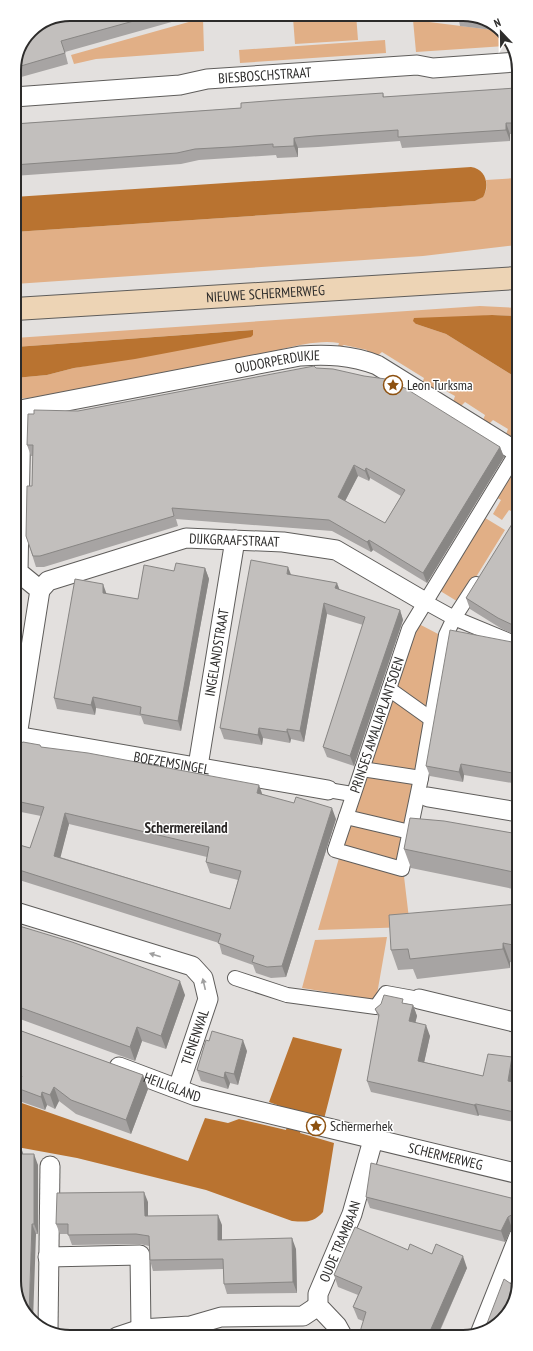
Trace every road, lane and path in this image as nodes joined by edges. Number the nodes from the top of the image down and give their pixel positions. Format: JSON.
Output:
{"nodes":[{"id":1,"x":511,"y":62,"type":"edge"},
{"id":2,"x":21,"y":97,"type":"edge"},
{"id":3,"x":512,"y":278,"type":"edge"},
{"id":4,"x":21,"y":309,"type":"edge"},
{"id":5,"x":21,"y":410,"type":"edge"},
{"id":6,"x":512,"y":449,"type":"edge"},
{"id":7,"x":512,"y":460,"type":"edge"},
{"id":8,"x":236,"y":540,"type":"junction"},
{"id":9,"x":482,"y":573,"type":"edge"},
{"id":10,"x":21,"y":574,"type":"edge"},
{"id":11,"x":40,"y":590,"type":"junction"},
{"id":12,"x":425,"y":602,"type":"junction"},
{"id":13,"x":454,"y":618,"type":"junction"},
{"id":14,"x":512,"y":642,"type":"edge"},
{"id":15,"x":389,"y":689,"type":"junction"},
{"id":16,"x":21,"y":706,"type":"edge"},
{"id":17,"x":431,"y":719,"type":"junction"},
{"id":18,"x":21,"y":737,"type":"edge"},
{"id":19,"x":198,"y":766,"type":"junction"},
{"id":20,"x":362,"y":769,"type":"junction"},
{"id":21,"x":421,"y":778,"type":"junction"},
{"id":22,"x":328,"y":790,"type":"joint"},
{"id":23,"x":352,"y":794,"type":"junction"},
{"id":24,"x":423,"y":796,"type":"junction"},
{"id":25,"x":512,"y":811,"type":"edge"},
{"id":26,"x":346,"y":817,"type":"junction"},
{"id":27,"x":410,"y":832,"type":"junction"},
{"id":28,"x":21,"y":914,"type":"edge"},
{"id":29,"x":235,"y":978,"type":"dead end"},
{"id":30,"x":419,"y":999,"type":"joint"},
{"id":31,"x":512,"y":1022,"type":"edge"},
{"id":32,"x":104,"y":1061,"type":"edge"},
{"id":33,"x":178,"y":1088,"type":"junction"},
{"id":34,"x":372,"y":1140,"type":"junction"},
{"id":35,"x":50,"y":1166,"type":"dead end"},
{"id":36,"x":512,"y":1172,"type":"edge"},
{"id":37,"x":512,"y":1254,"type":"edge"},
{"id":38,"x":48,"y":1257,"type":"junction"},
{"id":39,"x":318,"y":1306,"type":"junction"},
{"id":40,"x":48,"y":1324,"type":"edge"},
{"id":41,"x":483,"y":1326,"type":"edge"},
{"id":42,"x":141,"y":1329,"type":"junction"},
{"id":43,"x":138,"y":1330,"type":"edge"},
{"id":44,"x":339,"y":1330,"type":"edge"}],
"edges":[{"from":1,"to":2,"type":"street","name":"BIESBOSCHSTRAAT"},
{"from":3,"to":4,"type":"main road","name":"NIEUWE SCHERMERWEG"},
{"from":5,"to":6,"type":"street","name":"OUDORPERDIJKJE"},
{"from":7,"to":12,"type":"street","name":"PRINSES AMALIAPLANTSOEN"},
{"from":8,"to":11,"type":"street","name":"DIJKGRAAFSTRAAT"},
{"from":8,"to":12,"type":"street","name":"DIJKGRAAFSTRAAT"},
{"from":8,"to":19,"type":"street","name":"INGELANDSTRAAT"},
{"from":9,"to":13,"type":"street"},
{"from":10,"to":11,"type":"street"},
{"from":11,"to":16,"type":"street"},
{"from":12,"to":13,"type":"street"},
{"from":12,"to":15,"type":"street","name":"PRINSES AMALIAPLANTSOEN"},
{"from":13,"to":14,"type":"street"},
{"from":13,"to":17,"type":"street"},
{"from":15,"to":17,"type":"street"},
{"from":15,"to":20,"type":"street","name":"PRINSES AMALIAPLANTSOEN"},
{"from":17,"to":21,"type":"street"},
{"from":18,"to":19,"type":"street","name":"BOEZEMSINGEL"},
{"from":19,"to":22,"type":"street","name":"BOEZEMSINGEL"},
{"from":20,"to":21,"type":"street"},
{"from":20,"to":23,"type":"street","name":"PRINSES AMALIAPLANTSOEN"},
{"from":21,"to":24,"type":"street"},
{"from":22,"to":23,"type":"street"},
{"from":23,"to":26,"type":"street","name":"PRINSES AMALIAPLANTSOEN"},
{"from":24,"to":25,"type":"street"},
{"from":24,"to":27,"type":"street"},
{"from":26,"to":27,"type":"street"},
{"from":26,"to":27,"type":"street","name":"PRINSES AMALIAPLANTSOEN"},
{"from":33,"to":28,"type":"street","name":"TIENENWAL","one_way":true},
{"from":29,"to":30,"type":"street"},
{"from":30,"to":31,"type":"street"},
{"from":32,"to":33,"type":"street","name":"HEILIGLAND"},
{"from":33,"to":34,"type":"street","name":"HEILIGLAND"},
{"from":34,"to":36,"type":"street","name":"SCHERMERWEG"},
{"from":34,"to":39,"type":"street","name":"OUDE TRAMBAAN"},
{"from":35,"to":38,"type":"street"},
{"from":37,"to":41,"type":"street"},
{"from":38,"to":40,"type":"street"},
{"from":38,"to":42,"type":"street"},
{"from":39,"to":42,"type":"street"},
{"from":39,"to":44,"type":"street"},
{"from":42,"to":43,"type":"street"}]}
